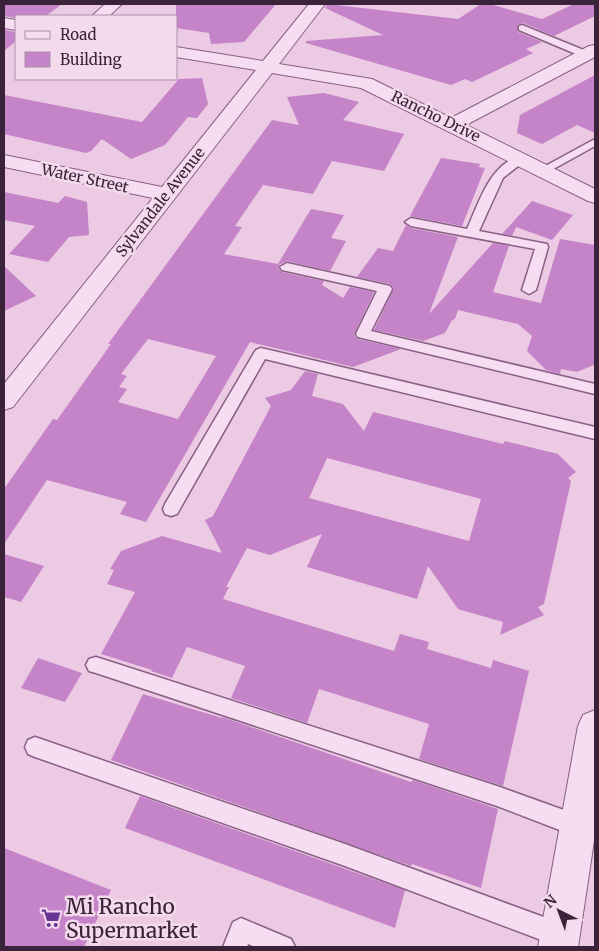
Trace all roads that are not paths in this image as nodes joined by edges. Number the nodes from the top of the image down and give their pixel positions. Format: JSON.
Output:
{"nodes":[{"id":1,"x":114,"y":4,"type":"edge"},
{"id":2,"x":317,"y":4,"type":"edge"},
{"id":3,"x":101,"y":15,"type":"edge"},
{"id":4,"x":522,"y":28,"type":"dead end"},
{"id":5,"x":178,"y":52,"type":"edge"},
{"id":6,"x":591,"y":52,"type":"edge"},
{"id":7,"x":266,"y":68,"type":"junction"},
{"id":8,"x":452,"y":124,"type":"junction"},
{"id":9,"x":595,"y":142,"type":"edge"},
{"id":10,"x":521,"y":159,"type":"junction"},
{"id":11,"x":4,"y":161,"type":"edge"},
{"id":12,"x":544,"y":170,"type":"junction"},
{"id":13,"x":592,"y":192,"type":"edge"},
{"id":14,"x":166,"y":194,"type":"junction"},
{"id":15,"x":411,"y":222,"type":"dead end"},
{"id":16,"x":471,"y":234,"type":"junction"},
{"id":17,"x":287,"y":267,"type":"dead end"},
{"id":18,"x":529,"y":290,"type":"dead end"},
{"id":19,"x":13,"y":375,"type":"edge"},
{"id":20,"x":595,"y":389,"type":"edge"},
{"id":21,"x":4,"y":401,"type":"edge"},
{"id":22,"x":595,"y":433,"type":"edge"},
{"id":23,"x":170,"y":509,"type":"dead end"},
{"id":24,"x":96,"y":665,"type":"dead end"},
{"id":25,"x":595,"y":726,"type":"edge"},
{"id":26,"x":35,"y":747,"type":"dead end"},
{"id":27,"x":591,"y":783,"type":"edge"},
{"id":28,"x":578,"y":826,"type":"junction"},
{"id":29,"x":559,"y":941,"type":"edge"},
{"id":30,"x":234,"y":947,"type":"edge"},
{"id":31,"x":283,"y":947,"type":"edge"}],
"edges":[{"from":1,"to":3,"type":"street"},
{"from":2,"to":7,"type":"street","name":"Sylvandale Avenue"},
{"from":4,"to":6,"type":"lane"},
{"from":5,"to":7,"type":"street","name":"Rancho Drive"},
{"from":6,"to":8,"type":"street"},
{"from":7,"to":8,"type":"street","name":"Rancho Drive"},
{"from":7,"to":14,"type":"street","name":"Sylvandale Avenue"},
{"from":8,"to":10,"type":"street","name":"Rancho Drive"},
{"from":9,"to":12,"type":"lane"},
{"from":10,"to":12,"type":"street","name":"Rancho Drive"},
{"from":10,"to":16,"type":"lane"},
{"from":11,"to":14,"type":"street","name":"Water Street"},
{"from":12,"to":13,"type":"street","name":"Rancho Drive"},
{"from":14,"to":19,"type":"street","name":"Sylvandale Avenue"},
{"from":15,"to":16,"type":"lane"},
{"from":16,"to":18,"type":"lane"},
{"from":17,"to":20,"type":"lane"},
{"from":19,"to":21,"type":"street","name":"Sylvandale Avenue"},
{"from":22,"to":23,"type":"lane"},
{"from":24,"to":28,"type":"lane"},
{"from":25,"to":27,"type":"street"},
{"from":26,"to":29,"type":"lane"},
{"from":27,"to":28,"type":"street"},
{"from":28,"to":29,"type":"street"},
{"from":30,"to":31,"type":"lane"}]}
